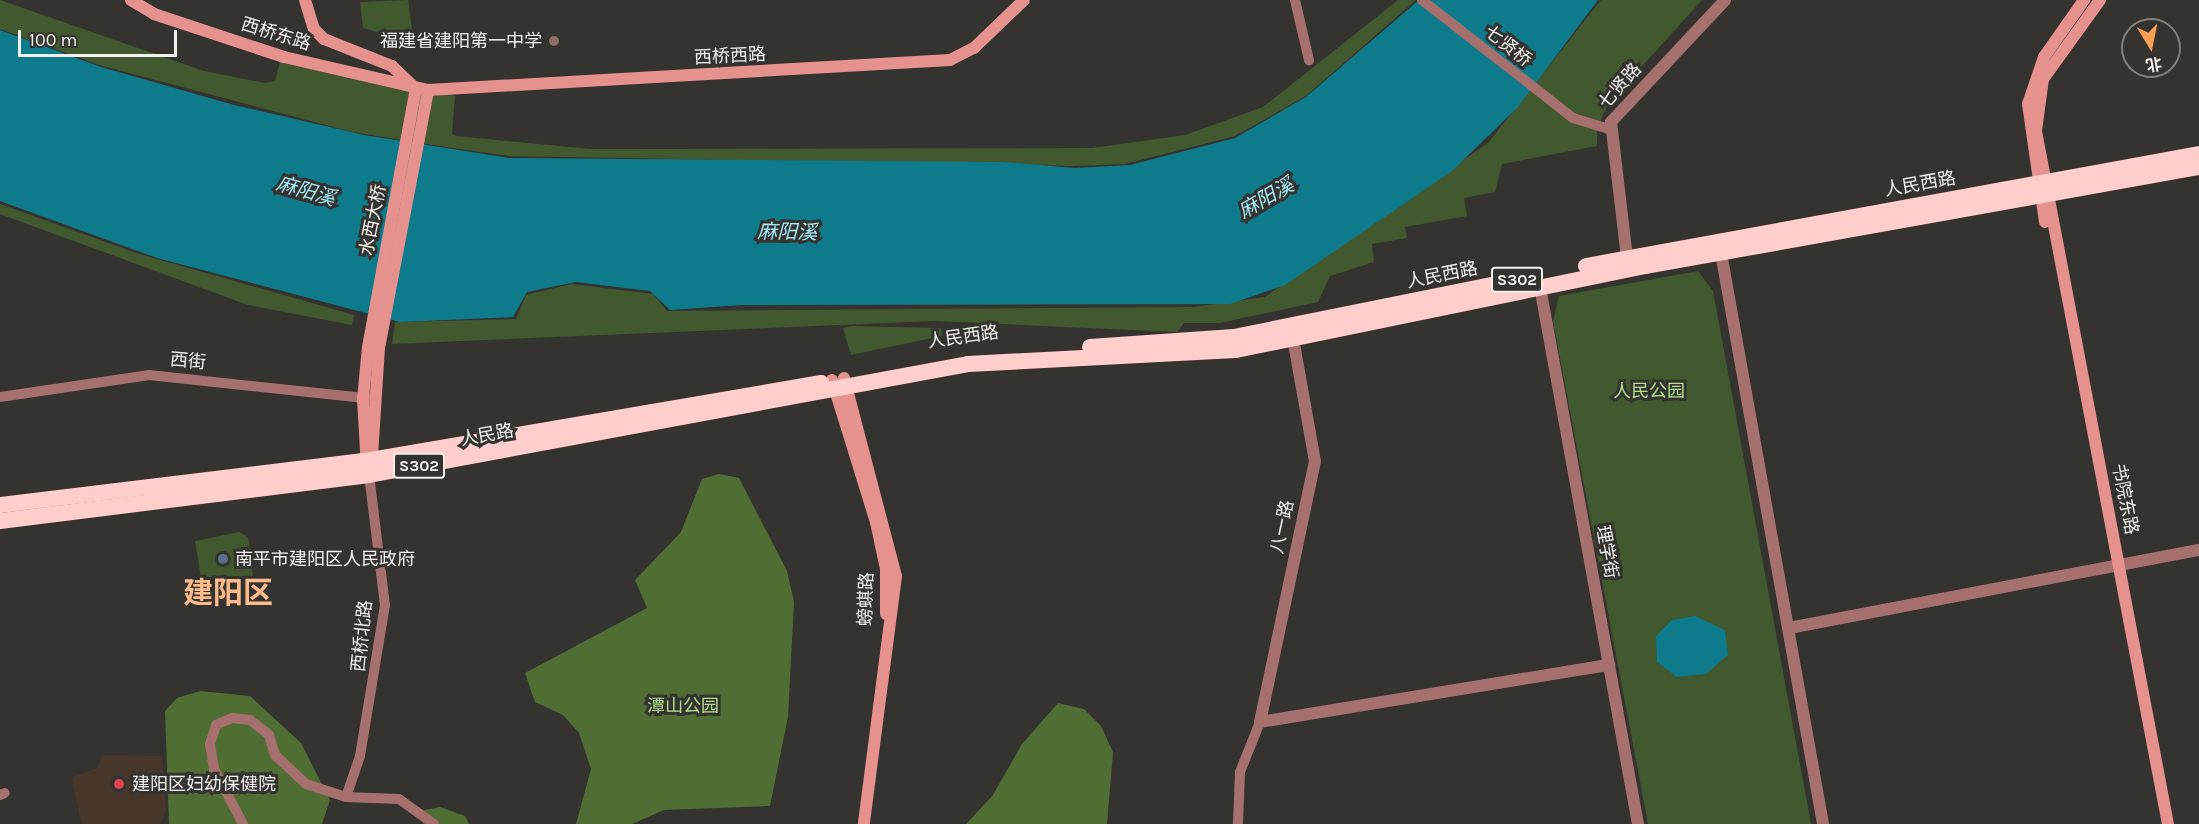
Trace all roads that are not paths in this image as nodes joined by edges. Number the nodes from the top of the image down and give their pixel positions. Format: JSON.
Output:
{"nodes":[{"id":1,"x":131,"y":0,"type":"edge"},
{"id":2,"x":305,"y":0,"type":"edge"},
{"id":3,"x":1024,"y":0,"type":"edge"},
{"id":4,"x":1295,"y":0,"type":"edge"},
{"id":5,"x":1422,"y":0,"type":"edge"},
{"id":6,"x":1725,"y":0,"type":"edge"},
{"id":7,"x":2084,"y":0,"type":"edge"},
{"id":8,"x":2100,"y":0,"type":"edge"},
{"id":9,"x":1309,"y":60,"type":"dead end"},
{"id":10,"x":421,"y":95,"type":"junction"},
{"id":11,"x":1609,"y":129,"type":"junction"},
{"id":12,"x":2199,"y":154,"type":"edge"},
{"id":13,"x":2199,"y":167,"type":"edge"},
{"id":14,"x":2043,"y":188,"type":"junction"},
{"id":15,"x":1721,"y":253,"type":"junction"},
{"id":16,"x":1627,"y":258,"type":"junction"},
{"id":17,"x":1540,"y":287,"type":"junction"},
{"id":18,"x":1293,"y":338,"type":"junction"},
{"id":19,"x":839,"y":385,"type":"junction"},
{"id":20,"x":0,"y":397,"type":"edge"},
{"id":21,"x":368,"y":399,"type":"junction"},
{"id":22,"x":369,"y":465,"type":"junction"},
{"id":23,"x":0,"y":505,"type":"edge"},
{"id":24,"x":0,"y":521,"type":"edge"},
{"id":25,"x":2199,"y":550,"type":"edge"},
{"id":26,"x":2116,"y":566,"type":"junction"},
{"id":27,"x":1789,"y":628,"type":"junction"},
{"id":28,"x":1609,"y":665,"type":"junction"},
{"id":29,"x":1260,"y":722,"type":"junction"},
{"id":30,"x":345,"y":797,"type":"junction"},
{"id":31,"x":243,"y":824,"type":"edge"},
{"id":32,"x":434,"y":824,"type":"edge"},
{"id":33,"x":856,"y":824,"type":"edge"},
{"id":34,"x":864,"y":824,"type":"edge"},
{"id":35,"x":1238,"y":824,"type":"edge"},
{"id":36,"x":1638,"y":824,"type":"edge"},
{"id":37,"x":1824,"y":824,"type":"edge"},
{"id":38,"x":2161,"y":824,"type":"edge"},
{"id":39,"x":2168,"y":824,"type":"edge"}],
"edges":[{"from":1,"to":10,"type":"main road","name":"西桥东路"},
{"from":2,"to":10,"type":"main road"},
{"from":3,"to":10,"type":"main road","name":"西桥西路"},
{"from":4,"to":9,"type":"street"},
{"from":5,"to":11,"type":"street","name":"七贤桥"},
{"from":6,"to":11,"type":"street","name":"七贤路"},
{"from":7,"to":14,"type":"main road"},
{"from":8,"to":14,"type":"main road"},
{"from":10,"to":21,"type":"main road","name":"水西大桥"},
{"from":11,"to":16,"type":"street","name":"七贤路"},
{"from":12,"to":14,"type":"highway","name":"人民西路","number":"S302"},
{"from":13,"to":14,"type":"highway","name":"人民西路","number":"S302"},
{"from":14,"to":15,"type":"highway","name":"人民西路","number":"S302"},
{"from":14,"to":16,"type":"highway","name":"人民西路","number":"S302"},
{"from":14,"to":26,"type":"main road","name":"书院东路"},
{"from":15,"to":17,"type":"highway","name":"人民西路","number":"S302"},
{"from":15,"to":27,"type":"street"},
{"from":16,"to":19,"type":"highway","name":"人民西路","number":"S302"},
{"from":17,"to":18,"type":"highway","name":"人民西路","number":"S302"},
{"from":17,"to":28,"type":"street","name":"理学街"},
{"from":18,"to":19,"type":"highway","name":"人民西路","number":"S302"},
{"from":18,"to":29,"type":"street","name":"八一路"},
{"from":19,"to":22,"type":"highway","name":"人民路","number":"S302"},
{"from":19,"to":33,"type":"main road","name":"螃蜞路"},
{"from":19,"to":34,"type":"main road"},
{"from":20,"to":21,"type":"street","name":"西街"},
{"from":21,"to":22,"type":"main road","name":"水西大桥"},
{"from":22,"to":23,"type":"highway","name":"人民路","number":"S302"},
{"from":22,"to":24,"type":"highway","name":"人民路","number":"S302"},
{"from":22,"to":30,"type":"street","name":"西桥北路"},
{"from":25,"to":26,"type":"street"},
{"from":26,"to":27,"type":"street"},
{"from":26,"to":38,"type":"main road","name":"书院东路"},
{"from":26,"to":39,"type":"main road","name":"书院东路"},
{"from":27,"to":37,"type":"street"},
{"from":28,"to":29,"type":"street"},
{"from":28,"to":36,"type":"street","name":"理学街"},
{"from":29,"to":35,"type":"street"},
{"from":30,"to":31,"type":"street"},
{"from":30,"to":32,"type":"street"}]}
